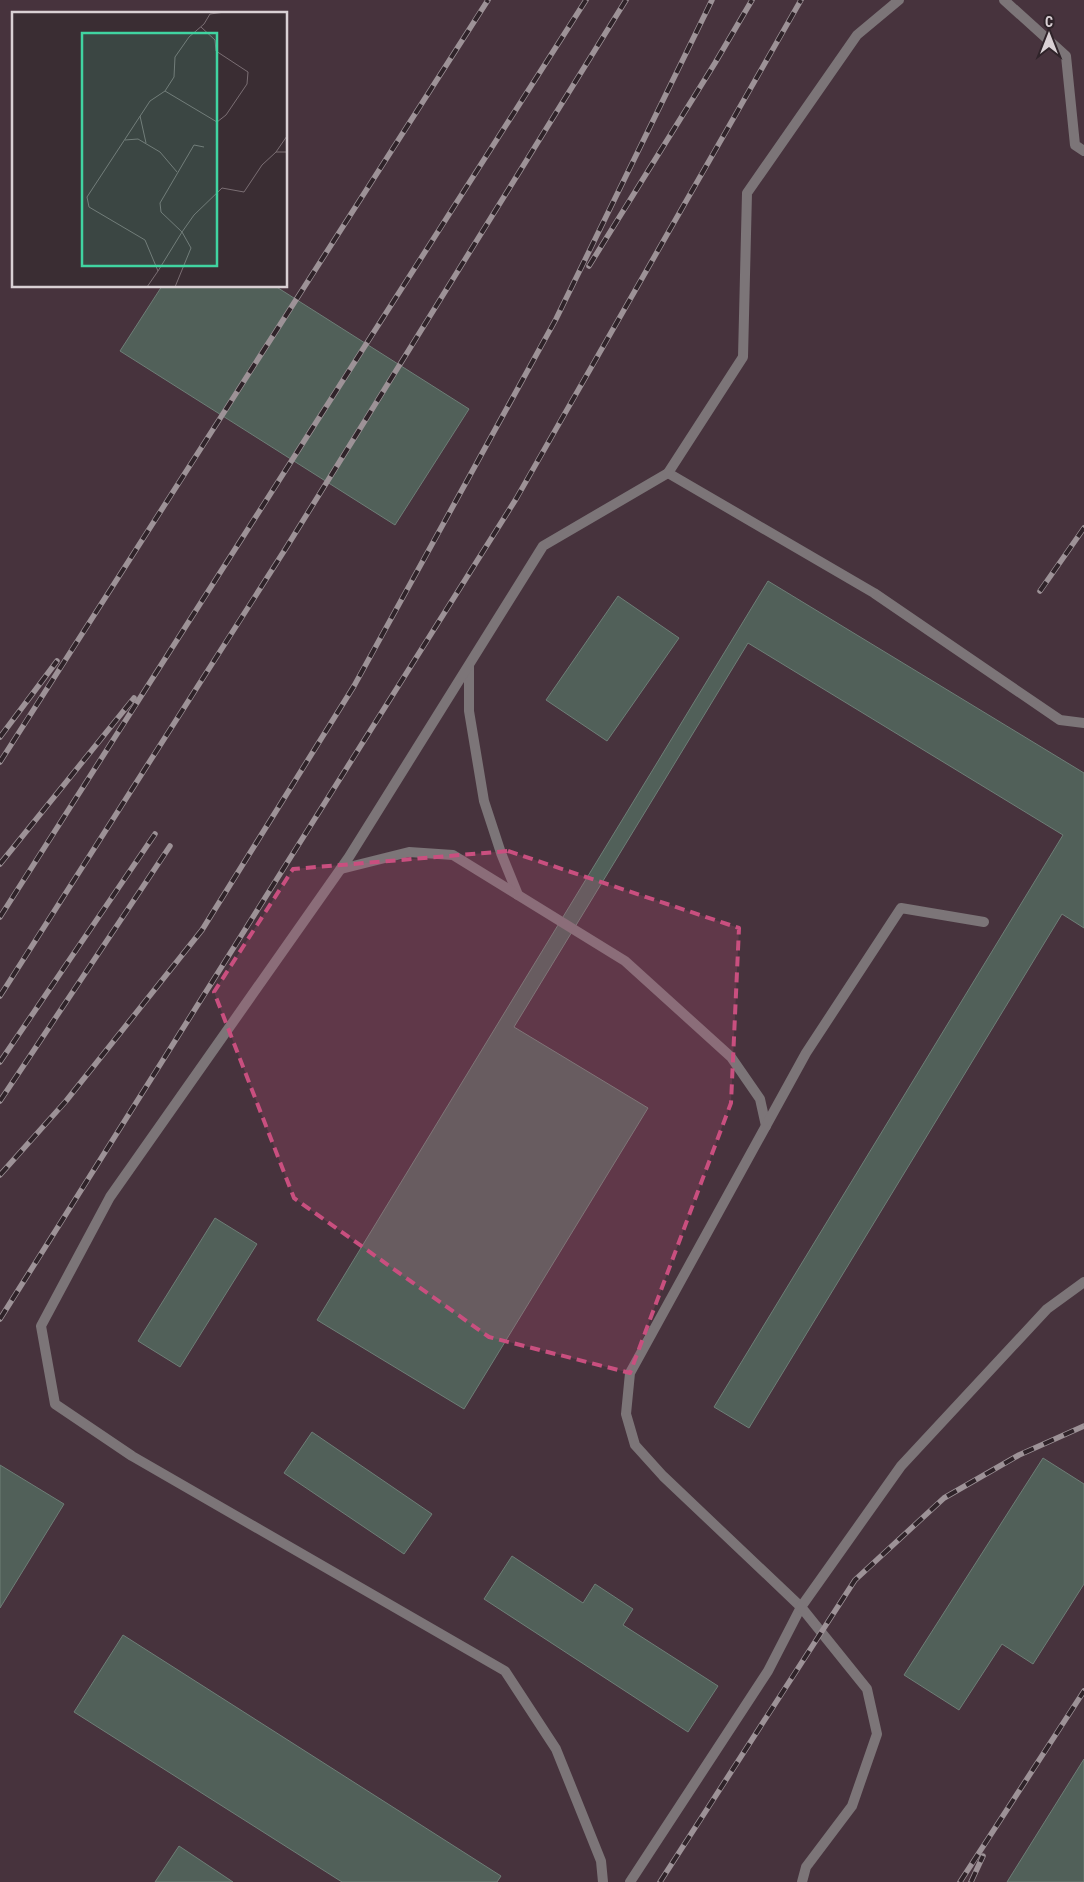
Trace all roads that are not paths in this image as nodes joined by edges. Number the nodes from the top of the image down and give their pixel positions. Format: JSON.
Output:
{"nodes":[{"id":1,"x":899,"y":0,"type":"edge"},
{"id":2,"x":1004,"y":0,"type":"edge"},
{"id":3,"x":1084,"y":151,"type":"edge"},
{"id":4,"x":668,"y":473,"type":"junction"},
{"id":5,"x":469,"y":666,"type":"junction"},
{"id":6,"x":1084,"y":723,"type":"edge"},
{"id":7,"x":340,"y":870,"type":"junction"},
{"id":8,"x":518,"y":895,"type":"junction"},
{"id":9,"x":984,"y":922,"type":"dead end"},
{"id":10,"x":766,"y":1126,"type":"junction"},
{"id":11,"x":1084,"y":1282,"type":"edge"},
{"id":12,"x":801,"y":1607,"type":"junction"},
{"id":13,"x":603,"y":1882,"type":"edge"},
{"id":14,"x":630,"y":1882,"type":"edge"},
{"id":15,"x":802,"y":1882,"type":"edge"}],
"edges":[{"from":1,"to":4,"type":"lane"},
{"from":2,"to":3,"type":"lane"},
{"from":4,"to":5,"type":"lane"},
{"from":4,"to":6,"type":"lane"},
{"from":5,"to":7,"type":"lane"},
{"from":5,"to":8,"type":"lane"},
{"from":7,"to":8,"type":"lane"},
{"from":7,"to":13,"type":"lane"},
{"from":8,"to":10,"type":"lane"},
{"from":9,"to":10,"type":"lane"},
{"from":10,"to":12,"type":"lane"},
{"from":11,"to":12,"type":"lane"},
{"from":12,"to":14,"type":"lane"},
{"from":12,"to":15,"type":"lane"}]}
